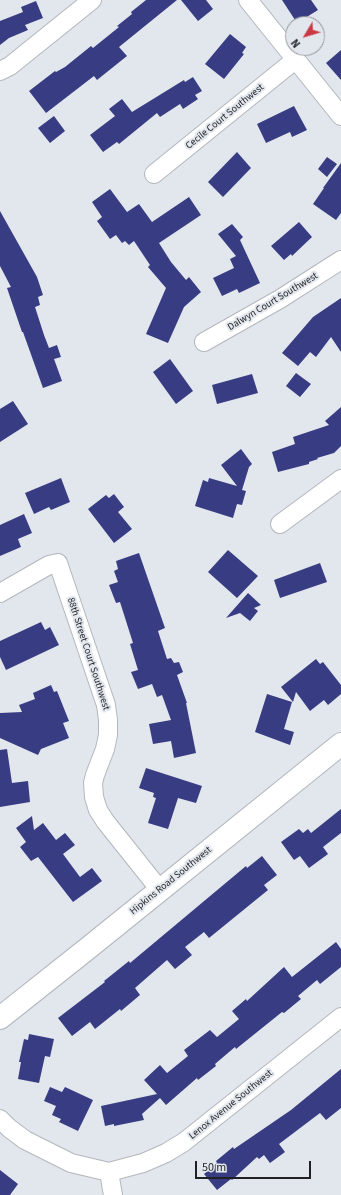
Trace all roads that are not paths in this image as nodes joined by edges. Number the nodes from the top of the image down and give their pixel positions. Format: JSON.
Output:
{"nodes":[{"id":1,"x":92,"y":0,"type":"edge"},
{"id":2,"x":248,"y":0,"type":"edge"},
{"id":3,"x":295,"y":60,"type":"junction"},
{"id":4,"x":0,"y":71,"type":"edge"},
{"id":5,"x":341,"y":116,"type":"edge"},
{"id":6,"x":154,"y":174,"type":"dead end"},
{"id":7,"x":341,"y":260,"type":"edge"},
{"id":8,"x":204,"y":342,"type":"dead end"},
{"id":9,"x":341,"y":479,"type":"edge"},
{"id":10,"x":280,"y":524,"type":"dead end"},
{"id":11,"x":0,"y":593,"type":"edge"},
{"id":12,"x":341,"y":744,"type":"edge"},
{"id":13,"x":160,"y":890,"type":"junction"},
{"id":14,"x":341,"y":1017,"type":"edge"},
{"id":15,"x":0,"y":1018,"type":"edge"},
{"id":16,"x":0,"y":1118,"type":"edge"},
{"id":17,"x":109,"y":1172,"type":"junction"},
{"id":18,"x":113,"y":1195,"type":"edge"}],
"edges":[{"from":1,"to":4,"type":"street"},
{"from":2,"to":3,"type":"street"},
{"from":3,"to":5,"type":"street"},
{"from":3,"to":6,"type":"street","name":"Cecile Court Southwest"},
{"from":7,"to":8,"type":"street","name":"Dalwyn Court Southwest"},
{"from":9,"to":10,"type":"street"},
{"from":11,"to":13,"type":"street","name":"88th Street Court Southwest"},
{"from":12,"to":13,"type":"street","name":"Hipkins Road Southwest"},
{"from":13,"to":15,"type":"street","name":"Hipkins Road Southwest"},
{"from":14,"to":17,"type":"street","name":"Lenox Avenue Southwest"},
{"from":16,"to":17,"type":"street","name":"Lenox Avenue Southwest"},
{"from":17,"to":18,"type":"street"}]}
